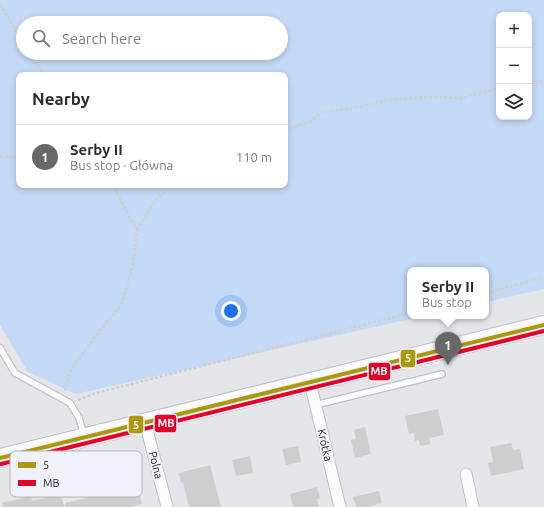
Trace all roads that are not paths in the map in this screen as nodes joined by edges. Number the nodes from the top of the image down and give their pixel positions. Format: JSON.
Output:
{"nodes":[{"id":1,"x":544,"y":325,"type":"edge"},
{"id":2,"x":0,"y":348,"type":"edge"},
{"id":3,"x":442,"y":374,"type":"dead end"},
{"id":4,"x":310,"y":382,"type":"junction"},
{"id":5,"x":316,"y":405,"type":"junction"},
{"id":6,"x":145,"y":422,"type":"junction"},
{"id":7,"x":84,"y":438,"type":"junction"},
{"id":8,"x":29,"y":451,"type":"edge"},
{"id":9,"x":10,"y":456,"type":"edge"},
{"id":10,"x":0,"y":458,"type":"edge"},
{"id":11,"x":466,"y":474,"type":"dead end"},
{"id":12,"x":167,"y":507,"type":"edge"},
{"id":13,"x":340,"y":507,"type":"edge"},
{"id":14,"x":473,"y":507,"type":"edge"}],
"edges":[{"from":1,"to":4,"type":"main road"},
{"from":2,"to":7,"type":"lane"},
{"from":3,"to":5,"type":"lane"},
{"from":4,"to":5,"type":"street","name":"Krótka"},
{"from":4,"to":6,"type":"main road"},
{"from":5,"to":13,"type":"street","name":"Krótka"},
{"from":6,"to":7,"type":"main road"},
{"from":6,"to":12,"type":"street","name":"Polna"},
{"from":7,"to":8,"type":"main road"},
{"from":9,"to":10,"type":"main road"},
{"from":11,"to":14,"type":"street"}]}
